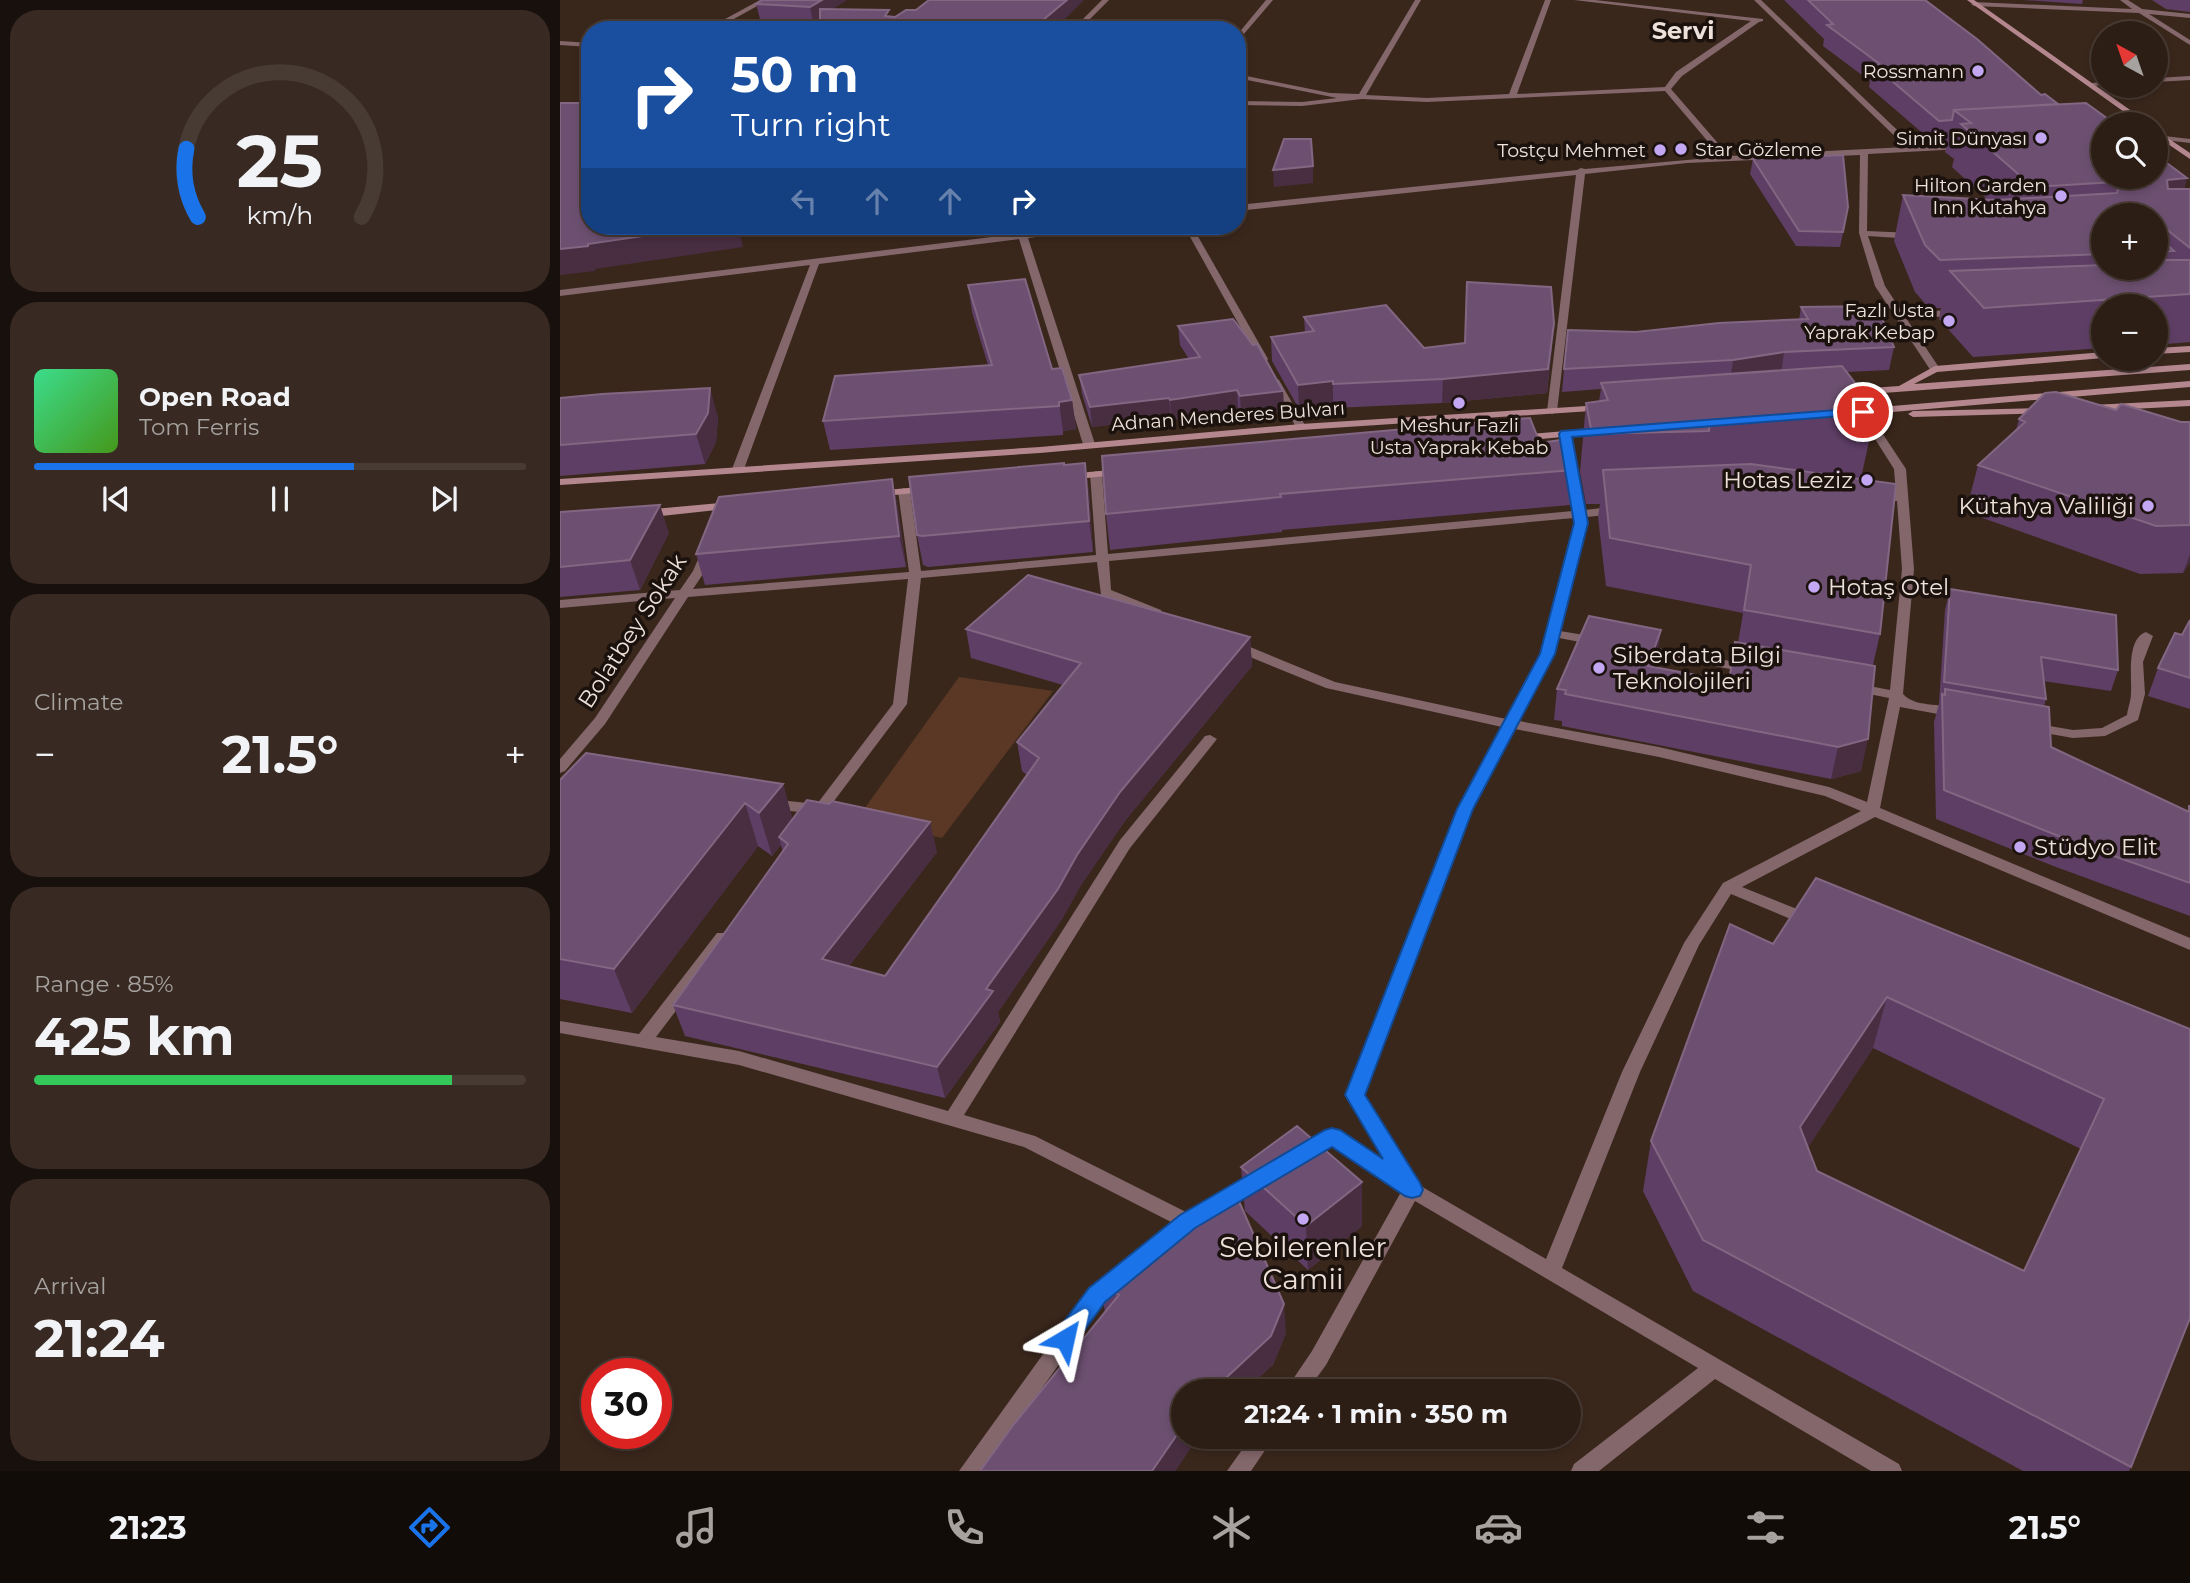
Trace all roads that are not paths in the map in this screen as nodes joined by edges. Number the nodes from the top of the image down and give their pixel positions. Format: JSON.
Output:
{"nodes":[{"id":1,"x":765,"y":0,"type":"edge"},
{"id":2,"x":1106,"y":0,"type":"edge"},
{"id":3,"x":1270,"y":0,"type":"edge"},
{"id":4,"x":1418,"y":0,"type":"edge"},
{"id":5,"x":1548,"y":0,"type":"edge"},
{"id":6,"x":1577,"y":0,"type":"edge"},
{"id":7,"x":1757,"y":0,"type":"edge"},
{"id":8,"x":2123,"y":0,"type":"edge"},
{"id":9,"x":1972,"y":2,"type":"edge"},
{"id":10,"x":2140,"y":11,"type":"junction"},
{"id":11,"x":2190,"y":16,"type":"edge"},
{"id":12,"x":1757,"y":20,"type":"junction"},
{"id":13,"x":1780,"y":20,"type":"junction"},
{"id":14,"x":725,"y":21,"type":"edge"},
{"id":15,"x":1084,"y":21,"type":"edge"},
{"id":16,"x":1246,"y":29,"type":"edge"},
{"id":17,"x":560,"y":43,"type":"edge"},
{"id":18,"x":2190,"y":43,"type":"edge"},
{"id":19,"x":581,"y":44,"type":"edge"},
{"id":20,"x":1246,"y":78,"type":"edge"},
{"id":21,"x":2190,"y":78,"type":"edge"},
{"id":22,"x":2168,"y":79,"type":"edge"},
{"id":23,"x":2091,"y":83,"type":"edge"},
{"id":24,"x":1667,"y":89,"type":"junction"},
{"id":25,"x":1511,"y":96,"type":"junction"},
{"id":26,"x":1360,"y":97,"type":"junction"},
{"id":27,"x":2111,"y":98,"type":"edge"},
{"id":28,"x":1246,"y":103,"type":"edge"},
{"id":29,"x":2130,"y":112,"type":"edge"},
{"id":30,"x":2168,"y":137,"type":"edge"},
{"id":31,"x":2190,"y":141,"type":"edge"},
{"id":32,"x":2168,"y":142,"type":"edge"},
{"id":33,"x":1979,"y":146,"type":"edge"},
{"id":34,"x":1912,"y":149,"type":"junction"},
{"id":35,"x":1864,"y":152,"type":"junction"},
{"id":36,"x":2190,"y":157,"type":"edge"},
{"id":37,"x":1727,"y":159,"type":"junction"},
{"id":38,"x":1581,"y":170,"type":"junction"},
{"id":39,"x":1246,"y":207,"type":"edge"},
{"id":40,"x":1863,"y":233,"type":"junction"},
{"id":41,"x":1031,"y":235,"type":"edge"},
{"id":42,"x":1193,"y":235,"type":"edge"},
{"id":43,"x":1023,"y":236,"type":"junction"},
{"id":44,"x":1930,"y":237,"type":"edge"},
{"id":45,"x":816,"y":260,"type":"junction"},
{"id":46,"x":560,"y":293,"type":"edge"},
{"id":47,"x":1969,"y":313,"type":"edge"},
{"id":48,"x":1901,"y":315,"type":"junction"},
{"id":49,"x":2190,"y":349,"type":"edge"},
{"id":50,"x":2168,"y":350,"type":"edge"},
{"id":51,"x":2091,"y":356,"type":"edge"},
{"id":52,"x":2190,"y":367,"type":"edge"},
{"id":53,"x":1935,"y":369,"type":"junction"},
{"id":54,"x":2190,"y":384,"type":"edge"},
{"id":55,"x":1900,"y":389,"type":"junction"},
{"id":56,"x":1830,"y":393,"type":"edge"},
{"id":57,"x":2190,"y":403,"type":"edge"},
{"id":58,"x":1608,"y":407,"type":"edge"},
{"id":59,"x":2079,"y":409,"type":"edge"},
{"id":60,"x":2053,"y":410,"type":"edge"},
{"id":61,"x":1552,"y":411,"type":"junction"},
{"id":62,"x":1856,"y":412,"type":"junction"},
{"id":63,"x":1301,"y":427,"type":"junction"},
{"id":64,"x":1620,"y":430,"type":"edge"},
{"id":65,"x":1566,"y":434,"type":"junction"},
{"id":66,"x":1510,"y":439,"type":"edge"},
{"id":67,"x":1089,"y":444,"type":"junction"},
{"id":68,"x":738,"y":469,"type":"junction"},
{"id":69,"x":1137,"y":471,"type":"edge"},
{"id":70,"x":1096,"y":474,"type":"junction"},
{"id":71,"x":1055,"y":478,"type":"edge"},
{"id":72,"x":560,"y":482,"type":"edge"},
{"id":73,"x":946,"y":488,"type":"edge"},
{"id":74,"x":904,"y":491,"type":"junction"},
{"id":75,"x":865,"y":494,"type":"edge"},
{"id":76,"x":1902,"y":497,"type":"junction"},
{"id":77,"x":1862,"y":499,"type":"edge"},
{"id":78,"x":748,"y":505,"type":"edge"},
{"id":79,"x":1633,"y":509,"type":"edge"},
{"id":80,"x":1579,"y":512,"type":"junction"},
{"id":81,"x":628,"y":515,"type":"edge"},
{"id":82,"x":718,"y":520,"type":"junction"},
{"id":83,"x":1104,"y":558,"type":"junction"},
{"id":84,"x":915,"y":573,"type":"junction"},
{"id":85,"x":685,"y":593,"type":"junction"},
{"id":86,"x":560,"y":604,"type":"edge"},
{"id":87,"x":1168,"y":618,"type":"edge"},
{"id":88,"x":1552,"y":633,"type":"junction"},
{"id":89,"x":2146,"y":635,"type":"dead end"},
{"id":90,"x":1218,"y":639,"type":"edge"},
{"id":91,"x":1758,"y":670,"type":"edge"},
{"id":92,"x":1841,"y":685,"type":"edge"},
{"id":93,"x":1896,"y":695,"type":"junction"},
{"id":94,"x":1968,"y":715,"type":"edge"},
{"id":95,"x":1509,"y":724,"type":"junction"},
{"id":96,"x":2020,"y":724,"type":"edge"},
{"id":97,"x":1210,"y":739,"type":"dead end"},
{"id":98,"x":560,"y":768,"type":"edge"},
{"id":99,"x":752,"y":802,"type":"edge"},
{"id":100,"x":820,"y":809,"type":"junction"},
{"id":101,"x":1872,"y":812,"type":"junction"},
{"id":102,"x":803,"y":831,"type":"edge"},
{"id":103,"x":1728,"y":887,"type":"junction"},
{"id":104,"x":736,"y":920,"type":"edge"},
{"id":105,"x":1822,"y":926,"type":"edge"},
{"id":106,"x":2190,"y":944,"type":"edge"},
{"id":107,"x":560,"y":1027,"type":"edge"},
{"id":108,"x":643,"y":1041,"type":"junction"},
{"id":109,"x":952,"y":1119,"type":"junction"},
{"id":110,"x":1412,"y":1190,"type":"junction"},
{"id":111,"x":1188,"y":1222,"type":"junction"},
{"id":112,"x":1551,"y":1271,"type":"junction"},
{"id":113,"x":1715,"y":1367,"type":"junction"},
{"id":114,"x":1304,"y":1379,"type":"edge"},
{"id":115,"x":1254,"y":1449,"type":"edge"},
{"id":116,"x":970,"y":1471,"type":"edge"},
{"id":117,"x":1238,"y":1471,"type":"edge"},
{"id":118,"x":1582,"y":1471,"type":"edge"},
{"id":119,"x":1891,"y":1471,"type":"edge"}],
"edges":[{"from":1,"to":14,"type":"street"},
{"from":2,"to":15,"type":"street"},
{"from":3,"to":16,"type":"street"},
{"from":4,"to":26,"type":"street"},
{"from":5,"to":25,"type":"street"},
{"from":6,"to":12,"type":"street"},
{"from":7,"to":13,"type":"street"},
{"from":8,"to":10,"type":"street"},
{"from":9,"to":10,"type":"street"},
{"from":9,"to":23,"type":"main road"},
{"from":10,"to":11,"type":"street"},
{"from":10,"to":18,"type":"street"},
{"from":12,"to":13,"type":"street"},
{"from":12,"to":24,"type":"street"},
{"from":13,"to":34,"type":"street"},
{"from":17,"to":19,"type":"street"},
{"from":20,"to":26,"type":"street"},
{"from":21,"to":22,"type":"street"},
{"from":24,"to":25,"type":"street"},
{"from":24,"to":37,"type":"street"},
{"from":25,"to":26,"type":"street"},
{"from":26,"to":28,"type":"street"},
{"from":27,"to":29,"type":"main road"},
{"from":30,"to":31,"type":"street"},
{"from":32,"to":36,"type":"main road"},
{"from":33,"to":34,"type":"street"},
{"from":34,"to":35,"type":"street"},
{"from":35,"to":37,"type":"street"},
{"from":35,"to":40,"type":"street"},
{"from":37,"to":38,"type":"street"},
{"from":38,"to":39,"type":"street"},
{"from":38,"to":61,"type":"street"},
{"from":40,"to":44,"type":"street"},
{"from":40,"to":48,"type":"street"},
{"from":41,"to":43,"type":"street"},
{"from":42,"to":63,"type":"street"},
{"from":43,"to":45,"type":"street"},
{"from":43,"to":67,"type":"street"},
{"from":45,"to":46,"type":"street"},
{"from":45,"to":68,"type":"street"},
{"from":47,"to":48,"type":"street"},
{"from":48,"to":53,"type":"street"},
{"from":49,"to":50,"type":"main road"},
{"from":51,"to":53,"type":"main road"},
{"from":52,"to":55,"type":"main road"},
{"from":53,"to":55,"type":"main road"},
{"from":54,"to":62,"type":"main road"},
{"from":55,"to":56,"type":"main road"},
{"from":57,"to":59,"type":"main road"},
{"from":58,"to":61,"type":"main road","name":"Adnan Menderes Bulvarı"},
{"from":60,"to":62,"type":"main road"},
{"from":61,"to":63,"type":"main road","name":"Adnan Menderes Bulvarı"},
{"from":62,"to":76,"type":"street"},
{"from":63,"to":67,"type":"main road","name":"Adnan Menderes Bulvarı"},
{"from":64,"to":65,"type":"main road"},
{"from":65,"to":66,"type":"main road"},
{"from":65,"to":80,"type":"street"},
{"from":67,"to":68,"type":"main road","name":"Adnan Menderes Bulvarı"},
{"from":68,"to":72,"type":"main road","name":"Adnan Menderes Bulvarı"},
{"from":69,"to":70,"type":"main road"},
{"from":70,"to":71,"type":"main road"},
{"from":70,"to":83,"type":"street"},
{"from":73,"to":74,"type":"main road"},
{"from":74,"to":75,"type":"main road"},
{"from":74,"to":84,"type":"street"},
{"from":76,"to":77,"type":"street"},
{"from":76,"to":93,"type":"street"},
{"from":78,"to":82,"type":"main road"},
{"from":79,"to":80,"type":"street"},
{"from":80,"to":83,"type":"street"},
{"from":80,"to":88,"type":"street"},
{"from":81,"to":82,"type":"main road"},
{"from":82,"to":85,"type":"street","name":"Bolatbey Sokak"},
{"from":83,"to":84,"type":"street"},
{"from":83,"to":87,"type":"street"},
{"from":84,"to":85,"type":"street"},
{"from":84,"to":100,"type":"street"},
{"from":85,"to":86,"type":"street"},
{"from":85,"to":98,"type":"street","name":"Bolatbey Sokak"},
{"from":88,"to":91,"type":"street"},
{"from":88,"to":95,"type":"street"},
{"from":89,"to":96,"type":"street"},
{"from":90,"to":95,"type":"street"},
{"from":92,"to":93,"type":"street"},
{"from":93,"to":94,"type":"street"},
{"from":93,"to":101,"type":"street"},
{"from":95,"to":101,"type":"street"},
{"from":95,"to":110,"type":"street"},
{"from":97,"to":109,"type":"street"},
{"from":99,"to":100,"type":"street"},
{"from":100,"to":102,"type":"street"},
{"from":101,"to":103,"type":"street"},
{"from":101,"to":106,"type":"street"},
{"from":103,"to":105,"type":"street"},
{"from":103,"to":112,"type":"street"},
{"from":104,"to":108,"type":"street"},
{"from":107,"to":108,"type":"street"},
{"from":108,"to":109,"type":"street"},
{"from":109,"to":111,"type":"street"},
{"from":110,"to":111,"type":"street"},
{"from":110,"to":112,"type":"street"},
{"from":110,"to":114,"type":"street"},
{"from":111,"to":116,"type":"street"},
{"from":112,"to":113,"type":"street"},
{"from":113,"to":118,"type":"street"},
{"from":113,"to":119,"type":"street"},
{"from":115,"to":117,"type":"street"}]}
